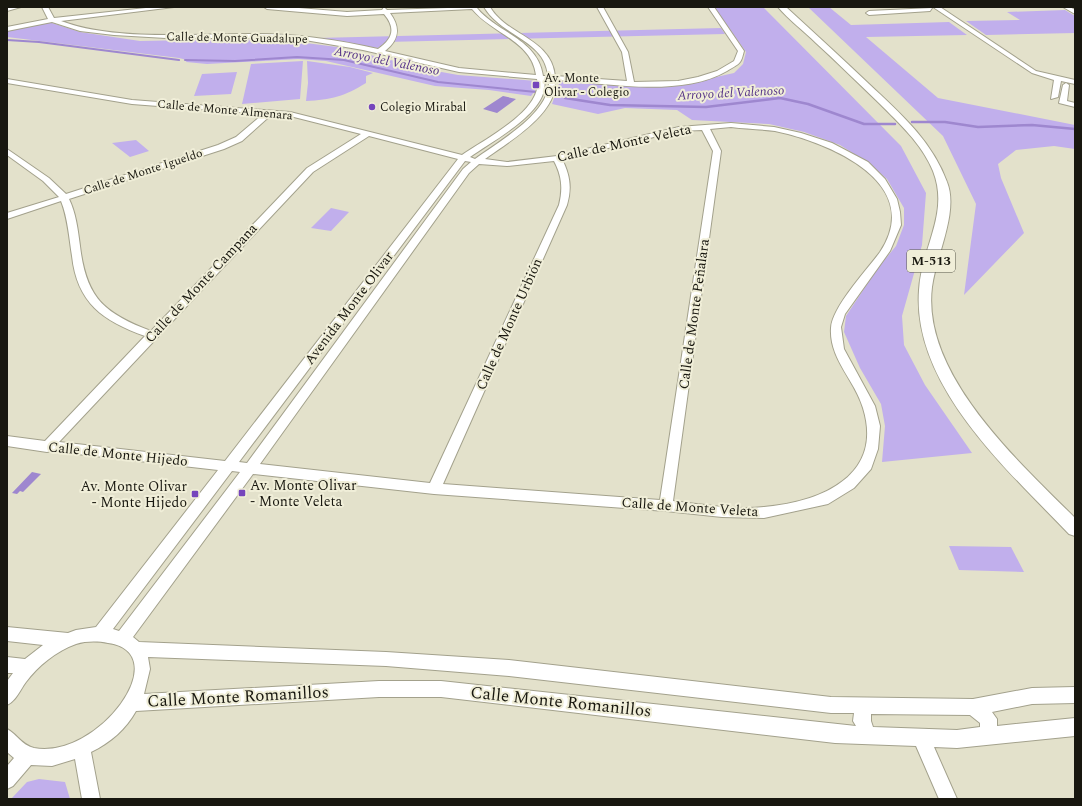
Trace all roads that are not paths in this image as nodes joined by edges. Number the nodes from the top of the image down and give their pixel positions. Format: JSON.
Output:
{"nodes":[{"id":1,"x":18,"y":7,"type":"edge"},
{"id":2,"x":45,"y":7,"type":"edge"},
{"id":3,"x":171,"y":7,"type":"edge"},
{"id":4,"x":267,"y":7,"type":"edge"},
{"id":5,"x":474,"y":7,"type":"edge"},
{"id":6,"x":487,"y":7,"type":"edge"},
{"id":7,"x":600,"y":7,"type":"edge"},
{"id":8,"x":711,"y":7,"type":"edge"},
{"id":9,"x":782,"y":7,"type":"edge"},
{"id":10,"x":896,"y":7,"type":"edge"},
{"id":11,"x":1066,"y":7,"type":"edge"},
{"id":12,"x":933,"y":8,"type":"edge"},
{"id":13,"x":7,"y":9,"type":"edge"},
{"id":14,"x":385,"y":10,"type":"edge"},
{"id":15,"x":902,"y":11,"type":"junction"},
{"id":16,"x":1075,"y":12,"type":"edge"},
{"id":17,"x":869,"y":13,"type":"dead end"},
{"id":18,"x":52,"y":20,"type":"junction"},
{"id":19,"x":7,"y":29,"type":"edge"},
{"id":20,"x":380,"y":51,"type":"junction"},
{"id":21,"x":540,"y":78,"type":"junction"},
{"id":22,"x":554,"y":79,"type":"junction"},
{"id":23,"x":1058,"y":79,"type":"junction"},
{"id":24,"x":7,"y":81,"type":"edge"},
{"id":25,"x":1075,"y":82,"type":"edge"},
{"id":26,"x":631,"y":83,"type":"junction"},
{"id":27,"x":1066,"y":85,"type":"dead end"},
{"id":28,"x":1054,"y":96,"type":"dead end"},
{"id":29,"x":1075,"y":105,"type":"edge"},
{"id":30,"x":270,"y":112,"type":"junction"},
{"id":31,"x":703,"y":126,"type":"junction"},
{"id":32,"x":367,"y":134,"type":"junction"},
{"id":33,"x":7,"y":151,"type":"edge"},
{"id":34,"x":463,"y":158,"type":"junction"},
{"id":35,"x":557,"y":158,"type":"junction"},
{"id":36,"x":475,"y":162,"type":"junction"},
{"id":37,"x":64,"y":198,"type":"junction"},
{"id":38,"x":7,"y":216,"type":"edge"},
{"id":39,"x":380,"y":267,"type":"junction"},
{"id":40,"x":394,"y":270,"type":"junction"},
{"id":41,"x":369,"y":282,"type":"junction"},
{"id":42,"x":384,"y":285,"type":"junction"},
{"id":43,"x":152,"y":335,"type":"junction"},
{"id":44,"x":7,"y":441,"type":"edge"},
{"id":45,"x":47,"y":447,"type":"junction"},
{"id":46,"x":229,"y":466,"type":"junction"},
{"id":47,"x":250,"y":468,"type":"junction"},
{"id":48,"x":434,"y":489,"type":"junction"},
{"id":49,"x":666,"y":506,"type":"junction"},
{"id":50,"x":1075,"y":529,"type":"edge"},
{"id":51,"x":101,"y":633,"type":"junction"},
{"id":52,"x":7,"y":634,"type":"edge"},
{"id":53,"x":68,"y":640,"type":"junction"},
{"id":54,"x":129,"y":644,"type":"junction"},
{"id":55,"x":7,"y":665,"type":"edge"},
{"id":56,"x":27,"y":667,"type":"junction"},
{"id":57,"x":1075,"y":695,"type":"edge"},
{"id":58,"x":7,"y":697,"type":"edge"},
{"id":59,"x":133,"y":703,"type":"junction"},
{"id":60,"x":868,"y":706,"type":"junction"},
{"id":61,"x":973,"y":707,"type":"junction"},
{"id":62,"x":1075,"y":727,"type":"edge"},
{"id":63,"x":868,"y":736,"type":"junction"},
{"id":64,"x":987,"y":736,"type":"junction"},
{"id":65,"x":922,"y":739,"type":"junction"},
{"id":66,"x":8,"y":743,"type":"edge"},
{"id":67,"x":82,"y":749,"type":"junction"},
{"id":68,"x":28,"y":755,"type":"junction"},
{"id":69,"x":7,"y":780,"type":"edge"},
{"id":70,"x":91,"y":799,"type":"edge"},
{"id":71,"x":948,"y":799,"type":"edge"}],
"edges":[{"from":1,"to":13,"type":"street"},
{"from":2,"to":18,"type":"street"},
{"from":3,"to":18,"type":"street"},
{"from":4,"to":14,"type":"street"},
{"from":5,"to":14,"type":"street"},
{"from":5,"to":21,"type":"street","name":"Avenida Monte Olivar"},
{"from":6,"to":22,"type":"street"},
{"from":7,"to":26,"type":"street"},
{"from":8,"to":26,"type":"street","name":"Calle de Monte Guadalupe"},
{"from":9,"to":50,"type":"main road","number":"M-513"},
{"from":10,"to":15,"type":"street"},
{"from":11,"to":16,"type":"street"},
{"from":12,"to":15,"type":"street"},
{"from":12,"to":23,"type":"street"},
{"from":14,"to":20,"type":"street"},
{"from":15,"to":17,"type":"street"},
{"from":18,"to":19,"type":"street"},
{"from":18,"to":20,"type":"street","name":"Calle de Monte Guadalupe"},
{"from":20,"to":21,"type":"street","name":"Calle de Monte Guadalupe"},
{"from":21,"to":22,"type":"street","name":"Calle de Monte Guadalupe"},
{"from":21,"to":34,"type":"street","name":"Avenida Monte Olivar"},
{"from":22,"to":26,"type":"street","name":"Calle de Monte Guadalupe"},
{"from":22,"to":36,"type":"street","name":"Avenida Monte Olivar"},
{"from":23,"to":25,"type":"street"},
{"from":23,"to":28,"type":"street"},
{"from":24,"to":30,"type":"street","name":"Calle de Monte Almenara"},
{"from":27,"to":29,"type":"street"},
{"from":30,"to":32,"type":"street","name":"Calle de Monte Almenara"},
{"from":30,"to":37,"type":"street","name":"Calle de Monte Igueldo"},
{"from":31,"to":35,"type":"street","name":"Calle de Monte Veleta"},
{"from":31,"to":49,"type":"street","name":"Calle de Monte Peñalara"},
{"from":31,"to":49,"type":"street","name":"Calle de Monte Veleta"},
{"from":32,"to":34,"type":"street","name":"Calle de Monte Almenara"},
{"from":32,"to":43,"type":"street","name":"Calle de Monte Campana"},
{"from":33,"to":37,"type":"street"},
{"from":34,"to":36,"type":"street","name":"Calle de Monte Veleta"},
{"from":34,"to":39,"type":"street","name":"Avenida Monte Olivar"},
{"from":35,"to":36,"type":"street","name":"Calle de Monte Veleta"},
{"from":35,"to":48,"type":"street","name":"Calle de Monte Urbión"},
{"from":36,"to":40,"type":"street","name":"Avenida Monte Olivar"},
{"from":37,"to":38,"type":"street","name":"Calle de Monte Igueldo"},
{"from":37,"to":43,"type":"street"},
{"from":39,"to":40,"type":"street"},
{"from":39,"to":41,"type":"street","name":"Avenida Monte Olivar"},
{"from":40,"to":42,"type":"street","name":"Avenida Monte Olivar"},
{"from":41,"to":42,"type":"street"},
{"from":41,"to":46,"type":"street","name":"Avenida Monte Olivar"},
{"from":42,"to":47,"type":"street","name":"Avenida Monte Olivar"},
{"from":43,"to":45,"type":"street","name":"Calle de Monte Campana"},
{"from":44,"to":45,"type":"street","name":"Calle de Monte Hijedo"},
{"from":45,"to":46,"type":"street","name":"Calle de Monte Hijedo"},
{"from":46,"to":47,"type":"street","name":"Calle de Monte Veleta"},
{"from":46,"to":51,"type":"street","name":"Avenida Monte Olivar"},
{"from":47,"to":48,"type":"street","name":"Calle de Monte Veleta"},
{"from":47,"to":54,"type":"street","name":"Avenida Monte Olivar"},
{"from":48,"to":49,"type":"street","name":"Calle de Monte Veleta"},
{"from":51,"to":53,"type":"street"},
{"from":51,"to":54,"type":"street","name":"Calle Monte Romanillos"},
{"from":52,"to":53,"type":"street"},
{"from":53,"to":56,"type":"street"},
{"from":54,"to":59,"type":"street"},
{"from":54,"to":60,"type":"street","name":"Calle Monte Romanillos"},
{"from":55,"to":56,"type":"street"},
{"from":56,"to":58,"type":"street"},
{"from":57,"to":61,"type":"street","name":"Calle Monte Romanillos"},
{"from":59,"to":63,"type":"street","name":"Calle Monte Romanillos"},
{"from":59,"to":67,"type":"street"},
{"from":60,"to":61,"type":"street","name":"Calle Monte Romanillos"},
{"from":60,"to":63,"type":"street"},
{"from":61,"to":64,"type":"street"},
{"from":62,"to":64,"type":"street","name":"Calle Monte Romanillos"},
{"from":63,"to":65,"type":"street","name":"Calle Monte Romanillos"},
{"from":64,"to":65,"type":"street","name":"Calle Monte Romanillos"},
{"from":65,"to":71,"type":"street"},
{"from":66,"to":68,"type":"street"},
{"from":67,"to":68,"type":"street"},
{"from":67,"to":70,"type":"street"},
{"from":68,"to":69,"type":"street"}]}
